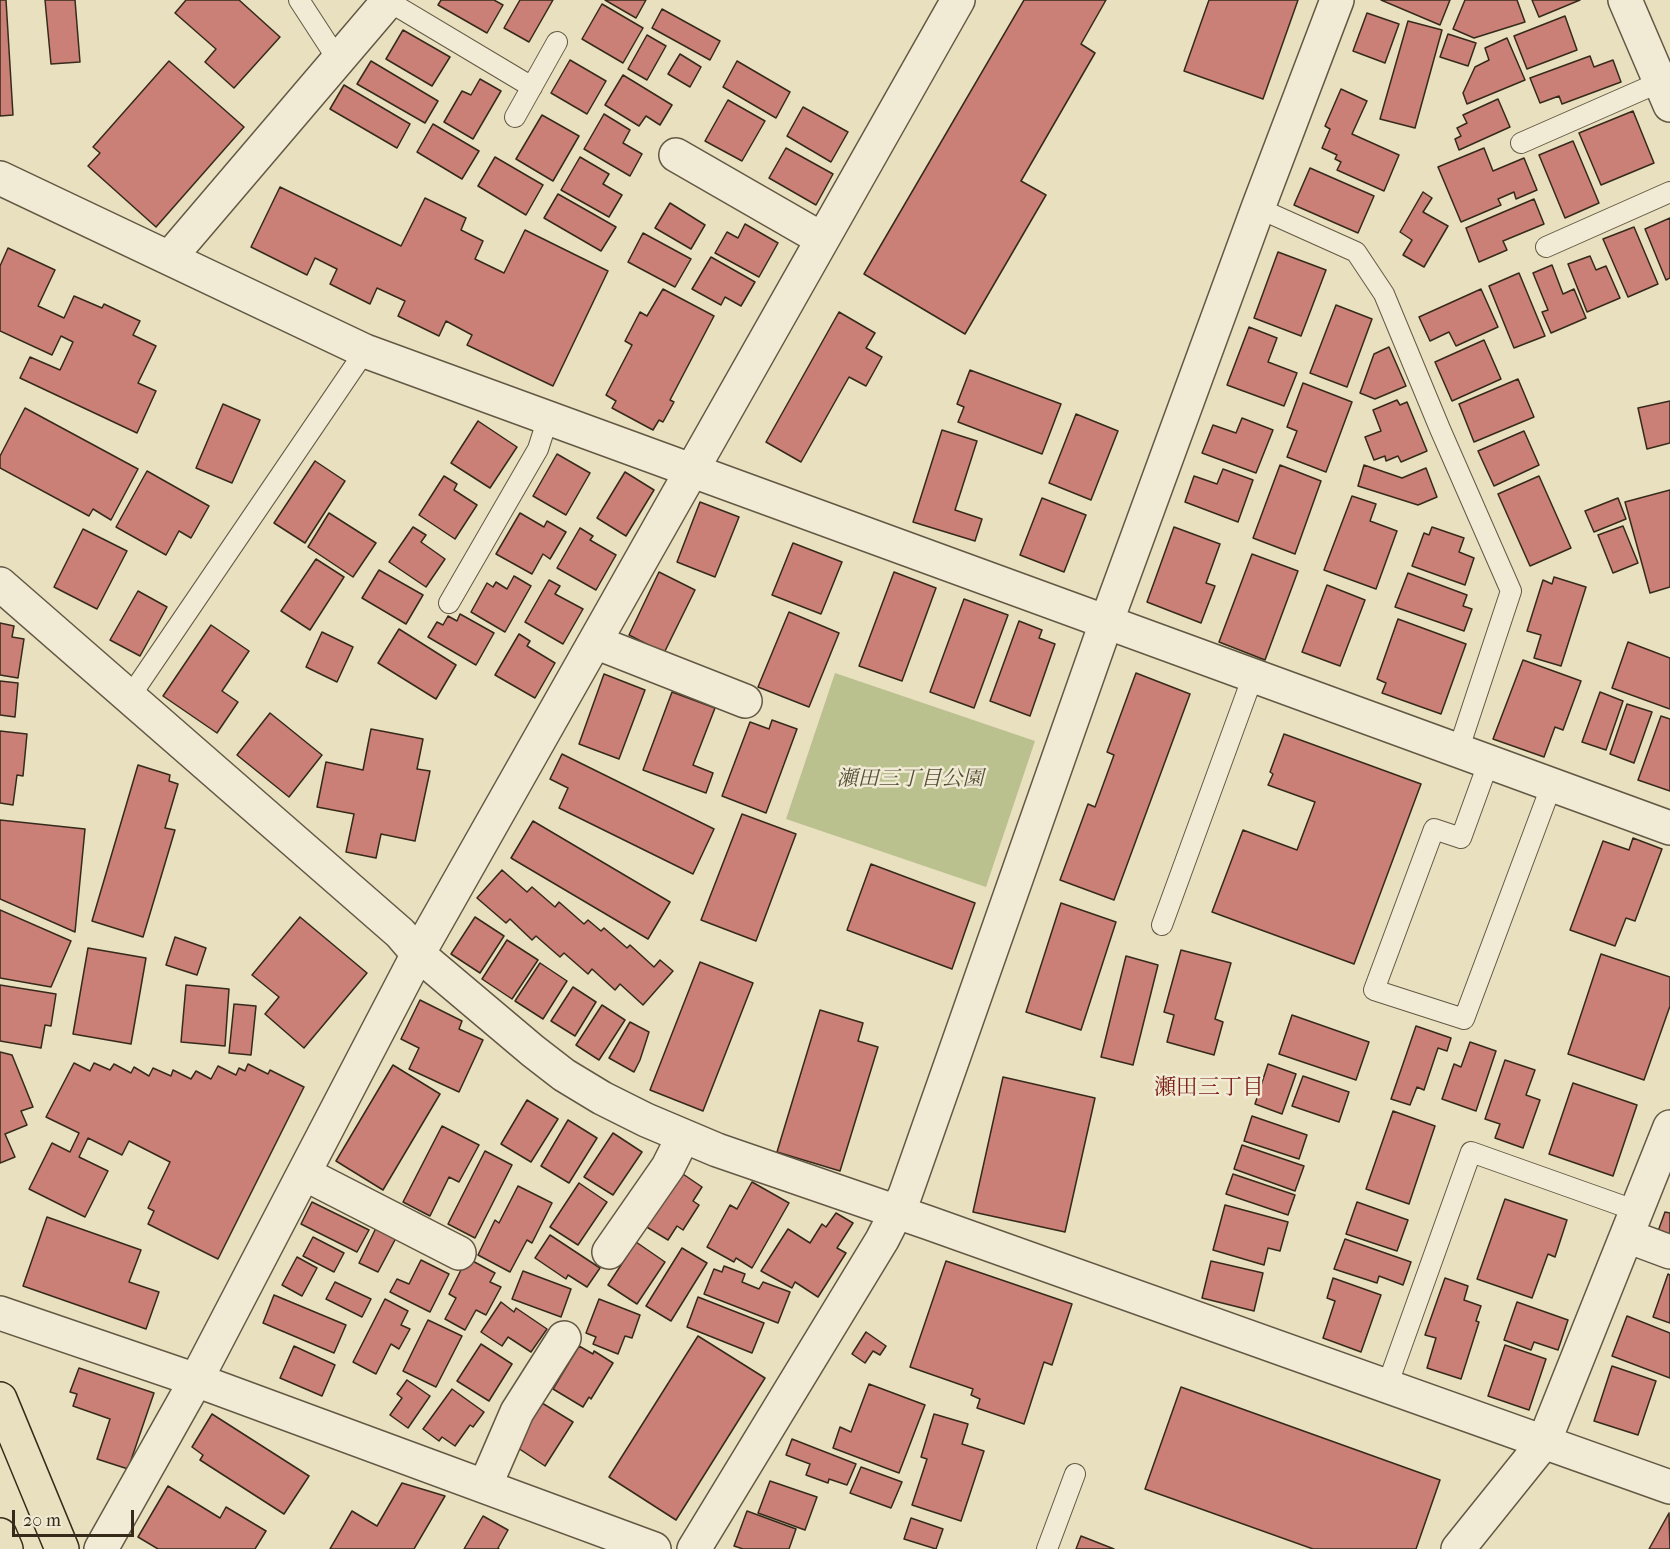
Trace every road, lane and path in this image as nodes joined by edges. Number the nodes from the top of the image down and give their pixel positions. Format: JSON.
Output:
{"nodes":[{"id":1,"x":299,"y":0,"type":"edge"},
{"id":2,"x":388,"y":0,"type":"edge"},
{"id":3,"x":958,"y":0,"type":"edge"},
{"id":4,"x":1337,"y":0,"type":"edge"},
{"id":5,"x":1633,"y":3,"type":"edge"},
{"id":6,"x":557,"y":42,"type":"dead end"},
{"id":7,"x":338,"y":60,"type":"junction"},
{"id":8,"x":532,"y":87,"type":"junction"},
{"id":9,"x":1665,"y":93,"type":"edge"},
{"id":10,"x":515,"y":117,"type":"dead end"},
{"id":11,"x":1521,"y":143,"type":"dead end"},
{"id":12,"x":676,"y":155,"type":"dead end"},
{"id":13,"x":0,"y":178,"type":"edge"},
{"id":14,"x":1670,"y":192,"type":"edge"},
{"id":15,"x":1258,"y":208,"type":"junction"},
{"id":16,"x":822,"y":239,"type":"junction"},
{"id":17,"x":1546,"y":247,"type":"dead end"},
{"id":18,"x":170,"y":257,"type":"junction"},
{"id":19,"x":365,"y":351,"type":"junction"},
{"id":20,"x":548,"y":418,"type":"junction"},
{"id":21,"x":692,"y":470,"type":"junction"},
{"id":22,"x":0,"y":584,"type":"edge"},
{"id":23,"x":449,"y":603,"type":"dead end"},
{"id":24,"x":1106,"y":623,"type":"junction"},
{"id":25,"x":595,"y":642,"type":"junction"},
{"id":26,"x":1253,"y":676,"type":"junction"},
{"id":27,"x":129,"y":698,"type":"junction"},
{"id":28,"x":745,"y":701,"type":"dead end"},
{"id":29,"x":1458,"y":751,"type":"junction"},
{"id":30,"x":1489,"y":761,"type":"junction"},
{"id":31,"x":1552,"y":784,"type":"junction"},
{"id":32,"x":1670,"y":828,"type":"edge"},
{"id":33,"x":1162,"y":925,"type":"dead end"},
{"id":34,"x":418,"y":954,"type":"junction"},
{"id":35,"x":1670,"y":1127,"type":"edge"},
{"id":36,"x":683,"y":1137,"type":"junction"},
{"id":37,"x":305,"y":1174,"type":"junction"},
{"id":38,"x":898,"y":1212,"type":"junction"},
{"id":39,"x":1632,"y":1224,"type":"junction"},
{"id":40,"x":609,"y":1252,"type":"dead end"},
{"id":41,"x":1670,"y":1252,"type":"edge"},
{"id":42,"x":459,"y":1253,"type":"dead end"},
{"id":43,"x":0,"y":1313,"type":"edge"},
{"id":44,"x":564,"y":1338,"type":"dead end"},
{"id":45,"x":196,"y":1380,"type":"junction"},
{"id":46,"x":1388,"y":1386,"type":"junction"},
{"id":47,"x":0,"y":1399,"type":"edge"},
{"id":48,"x":1544,"y":1442,"type":"junction"},
{"id":49,"x":1075,"y":1474,"type":"dead end"},
{"id":50,"x":484,"y":1486,"type":"junction"},
{"id":51,"x":1670,"y":1487,"type":"edge"},
{"id":52,"x":62,"y":1549,"type":"edge"},
{"id":53,"x":100,"y":1549,"type":"edge"},
{"id":54,"x":654,"y":1549,"type":"edge"},
{"id":55,"x":694,"y":1549,"type":"edge"},
{"id":56,"x":1047,"y":1549,"type":"edge"},
{"id":57,"x":1458,"y":1549,"type":"edge"}],
"edges":[{"from":1,"to":7,"type":"lane"},
{"from":2,"to":7,"type":"street"},
{"from":2,"to":8,"type":"lane"},
{"from":3,"to":16,"type":"street"},
{"from":4,"to":15,"type":"street"},
{"from":5,"to":9,"type":"street"},
{"from":6,"to":8,"type":"lane"},
{"from":7,"to":18,"type":"street"},
{"from":8,"to":10,"type":"lane"},
{"from":9,"to":11,"type":"lane"},
{"from":12,"to":16,"type":"street"},
{"from":13,"to":18,"type":"street"},
{"from":14,"to":17,"type":"lane"},
{"from":15,"to":24,"type":"street"},
{"from":15,"to":29,"type":"lane"},
{"from":16,"to":21,"type":"street"},
{"from":18,"to":19,"type":"street"},
{"from":19,"to":20,"type":"street"},
{"from":19,"to":27,"type":"lane"},
{"from":20,"to":21,"type":"street"},
{"from":20,"to":23,"type":"lane"},
{"from":21,"to":24,"type":"street"},
{"from":21,"to":25,"type":"street"},
{"from":22,"to":27,"type":"street"},
{"from":24,"to":26,"type":"street"},
{"from":24,"to":38,"type":"street"},
{"from":25,"to":28,"type":"street"},
{"from":25,"to":34,"type":"street"},
{"from":26,"to":29,"type":"street"},
{"from":26,"to":33,"type":"lane"},
{"from":27,"to":34,"type":"street"},
{"from":29,"to":30,"type":"street"},
{"from":30,"to":31,"type":"street"},
{"from":30,"to":31,"type":"lane"},
{"from":31,"to":32,"type":"street"},
{"from":34,"to":36,"type":"street"},
{"from":34,"to":37,"type":"street"},
{"from":35,"to":39,"type":"street"},
{"from":36,"to":38,"type":"street"},
{"from":36,"to":40,"type":"street"},
{"from":37,"to":42,"type":"street"},
{"from":37,"to":45,"type":"street"},
{"from":38,"to":46,"type":"street"},
{"from":38,"to":55,"type":"street"},
{"from":39,"to":41,"type":"street"},
{"from":39,"to":46,"type":"lane"},
{"from":39,"to":48,"type":"street"},
{"from":43,"to":45,"type":"street"},
{"from":44,"to":50,"type":"street"},
{"from":45,"to":50,"type":"street"},
{"from":45,"to":53,"type":"street"},
{"from":46,"to":48,"type":"street"},
{"from":47,"to":52,"type":"highway"},
{"from":48,"to":51,"type":"street"},
{"from":48,"to":57,"type":"street"},
{"from":49,"to":56,"type":"lane"},
{"from":50,"to":54,"type":"street"}]}
